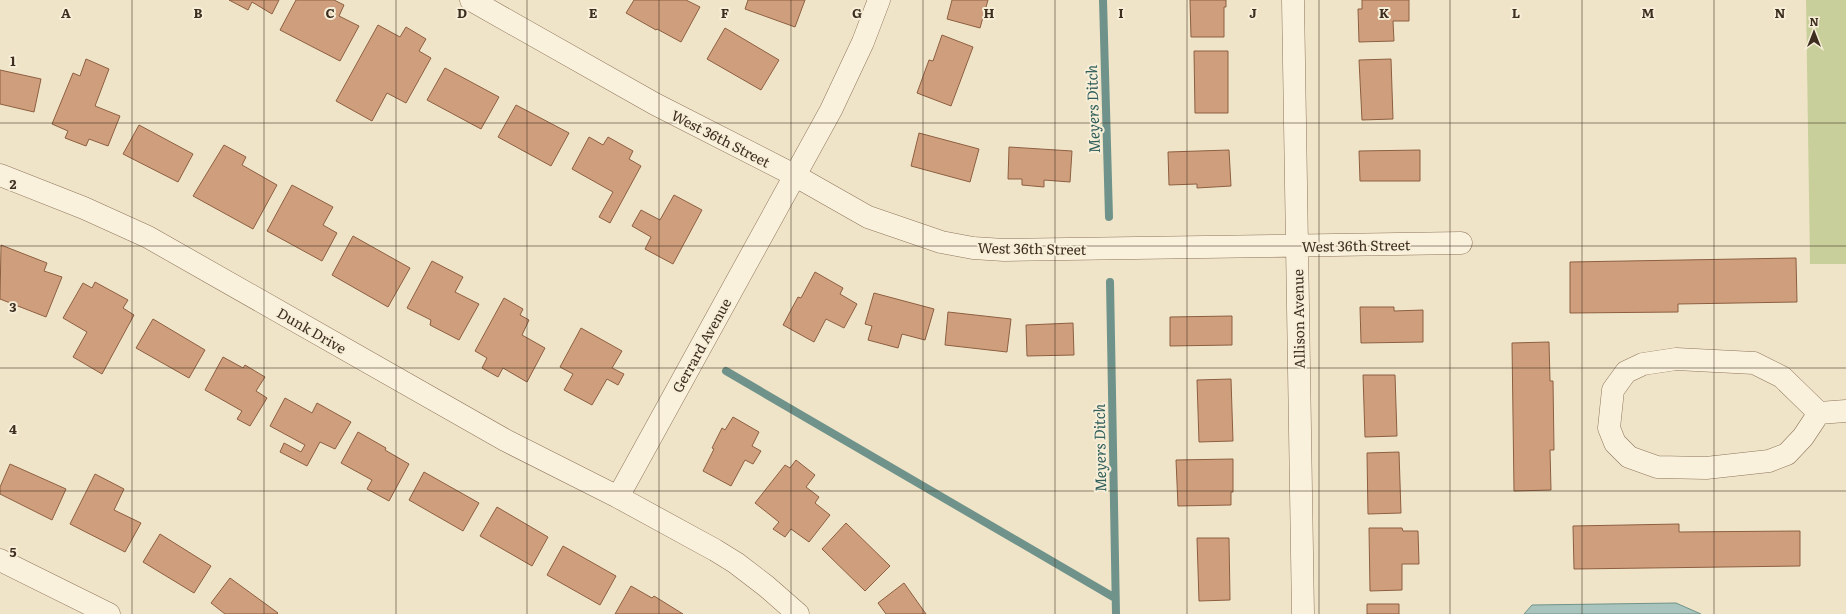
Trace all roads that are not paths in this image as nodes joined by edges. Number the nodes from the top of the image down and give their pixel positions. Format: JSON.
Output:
{"nodes":[{"id":1,"x":471,"y":0,"type":"edge"},
{"id":2,"x":878,"y":0,"type":"edge"},
{"id":3,"x":1292,"y":0,"type":"edge"},
{"id":4,"x":0,"y":175,"type":"edge"},
{"id":5,"x":794,"y":175,"type":"junction"},
{"id":6,"x":1460,"y":243,"type":"dead end"},
{"id":7,"x":1297,"y":246,"type":"junction"},
{"id":8,"x":1846,"y":411,"type":"edge"},
{"id":9,"x":1819,"y":413,"type":"junction"},
{"id":10,"x":618,"y":497,"type":"junction"},
{"id":11,"x":0,"y":560,"type":"edge"},
{"id":12,"x":109,"y":614,"type":"edge"},
{"id":13,"x":798,"y":614,"type":"edge"},
{"id":14,"x":1303,"y":614,"type":"edge"}],
"edges":[{"from":1,"to":5,"type":"street","name":"West 36th Street"},
{"from":2,"to":5,"type":"street","name":"Gerrard Avenue"},
{"from":3,"to":7,"type":"street","name":"Allison Avenue"},
{"from":4,"to":10,"type":"street","name":"Dunk Drive"},
{"from":5,"to":7,"type":"street","name":"West 36th Street"},
{"from":5,"to":10,"type":"street","name":"Gerrard Avenue"},
{"from":6,"to":7,"type":"street","name":"West 36th Street"},
{"from":7,"to":14,"type":"street","name":"Allison Avenue"},
{"from":8,"to":9,"type":"street"},
{"from":9,"to":9,"type":"street"},
{"from":10,"to":13,"type":"street"},
{"from":11,"to":12,"type":"street"}]}
